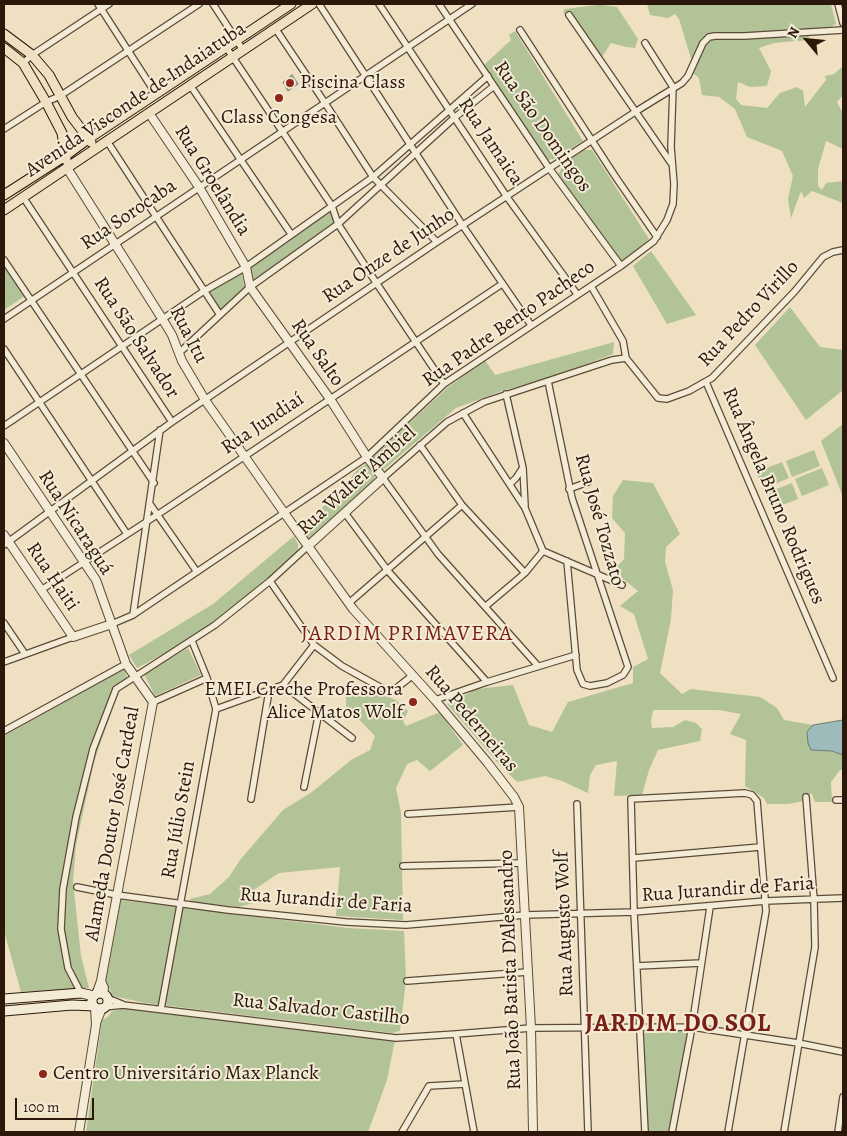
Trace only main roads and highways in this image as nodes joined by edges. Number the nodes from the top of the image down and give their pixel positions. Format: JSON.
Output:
{"nodes":[{"id":1,"x":291,"y":4,"type":"edge"},
{"id":2,"x":312,"y":4,"type":"edge"},
{"id":3,"x":4,"y":34,"type":"edge"},
{"id":4,"x":4,"y":48,"type":"edge"},
{"id":5,"x":88,"y":139,"type":"junction"},
{"id":6,"x":96,"y":148,"type":"junction"},
{"id":7,"x":65,"y":156,"type":"junction"},
{"id":8,"x":66,"y":168,"type":"junction"},
{"id":9,"x":4,"y":195,"type":"edge"},
{"id":10,"x":4,"y":210,"type":"edge"},
{"id":11,"x":4,"y":999,"type":"edge"},
{"id":12,"x":4,"y":1011,"type":"edge"}],
"edges":[{"from":1,"to":5,"type":"main road","name":"Avenida Visconde de Indaiatuba"},
{"from":2,"to":6,"type":"main road","name":"Avenida Visconde de Indaiatuba"},
{"from":3,"to":5,"type":"main road"},
{"from":4,"to":7,"type":"main road"},
{"from":5,"to":6,"type":"main road"},
{"from":5,"to":7,"type":"main road","name":"Avenida Visconde de Indaiatuba"},
{"from":6,"to":8,"type":"main road","name":"Avenida Visconde de Indaiatuba"},
{"from":7,"to":8,"type":"main road"},
{"from":7,"to":9,"type":"main road","name":"Avenida Visconde de Indaiatuba"},
{"from":8,"to":10,"type":"main road","name":"Avenida Visconde de Indaiatuba"},
{"from":11,"to":12,"type":"main road"}]}
